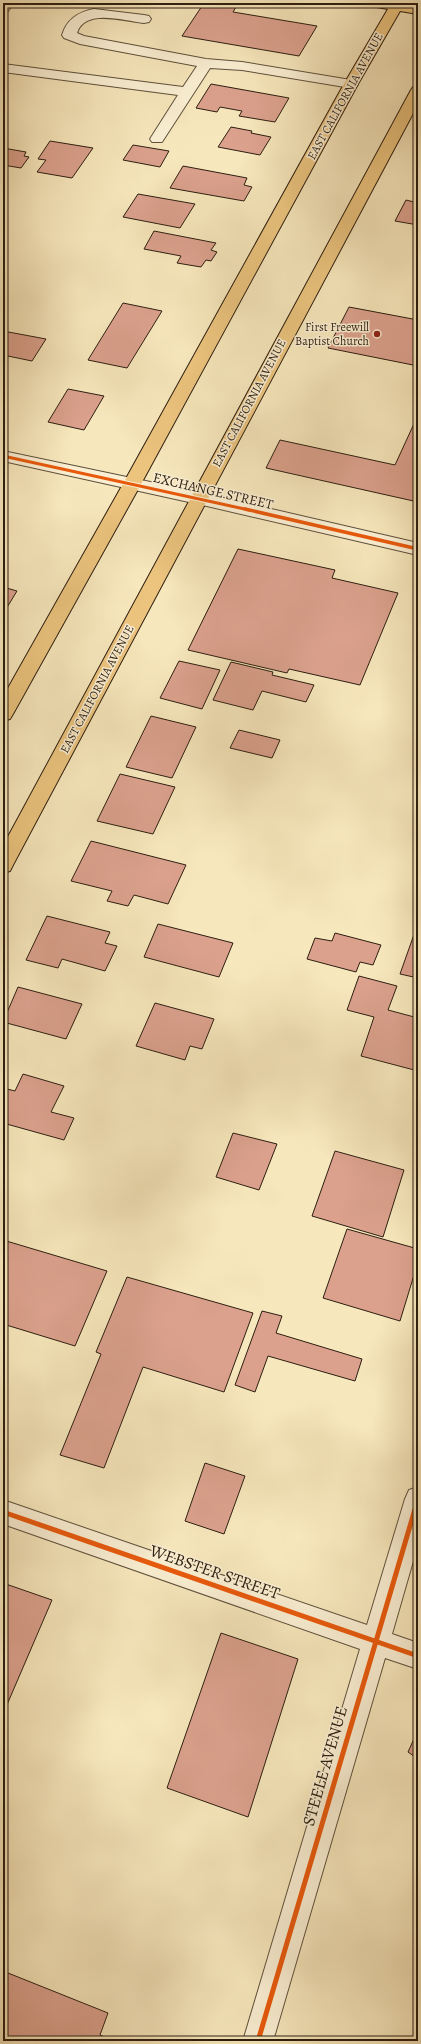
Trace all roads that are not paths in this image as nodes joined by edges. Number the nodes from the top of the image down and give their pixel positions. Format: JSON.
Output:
{"nodes":[{"id":1,"x":7,"y":3,"type":"edge"},
{"id":2,"x":376,"y":3,"type":"edge"},
{"id":3,"x":397,"y":5,"type":"edge"},
{"id":4,"x":3,"y":8,"type":"edge"},
{"id":5,"x":418,"y":10,"type":"edge"},
{"id":6,"x":144,"y":19,"type":"dead end"},
{"id":7,"x":206,"y":63,"type":"junction"},
{"id":8,"x":3,"y":68,"type":"edge"},
{"id":9,"x":351,"y":84,"type":"junction"},
{"id":10,"x":418,"y":90,"type":"edge"},
{"id":11,"x":188,"y":92,"type":"junction"},
{"id":12,"x":157,"y":139,"type":"dead end"},
{"id":13,"x":3,"y":456,"type":"edge"},
{"id":14,"x":132,"y":484,"type":"junction"},
{"id":15,"x":198,"y":498,"type":"junction"},
{"id":16,"x":418,"y":549,"type":"edge"},
{"id":17,"x":3,"y":714,"type":"edge"},
{"id":18,"x":3,"y":865,"type":"edge"},
{"id":19,"x":418,"y":1499,"type":"edge"},
{"id":20,"x":3,"y":1512,"type":"edge"},
{"id":21,"x":376,"y":1642,"type":"junction"},
{"id":22,"x":418,"y":1656,"type":"edge"},
{"id":23,"x":258,"y":2041,"type":"edge"}],
"edges":[{"from":1,"to":4,"type":"street"},
{"from":2,"to":3,"type":"main road"},
{"from":3,"to":5,"type":"main road"},
{"from":3,"to":9,"type":"main road","name":"EAST CALIFORNIA AVENUE"},
{"from":6,"to":7,"type":"street"},
{"from":7,"to":9,"type":"street"},
{"from":7,"to":11,"type":"street"},
{"from":8,"to":11,"type":"street"},
{"from":9,"to":14,"type":"main road","name":"EAST CALIFORNIA AVENUE"},
{"from":10,"to":15,"type":"main road","name":"EAST CALIFORNIA AVENUE"},
{"from":11,"to":12,"type":"street"},
{"from":13,"to":14,"type":"street","name":"EXCHANGE STREET"},
{"from":14,"to":15,"type":"street","name":"EXCHANGE STREET"},
{"from":14,"to":17,"type":"main road","name":"EAST CALIFORNIA AVENUE"},
{"from":15,"to":16,"type":"street","name":"EXCHANGE STREET"},
{"from":15,"to":18,"type":"main road","name":"EAST CALIFORNIA AVENUE"},
{"from":19,"to":21,"type":"street","name":"STEELE AVENUE"},
{"from":20,"to":21,"type":"street","name":"WEBSTER STREET"},
{"from":21,"to":22,"type":"street","name":"WEBSTER STREET"},
{"from":21,"to":23,"type":"street","name":"STEELE AVENUE"}]}
